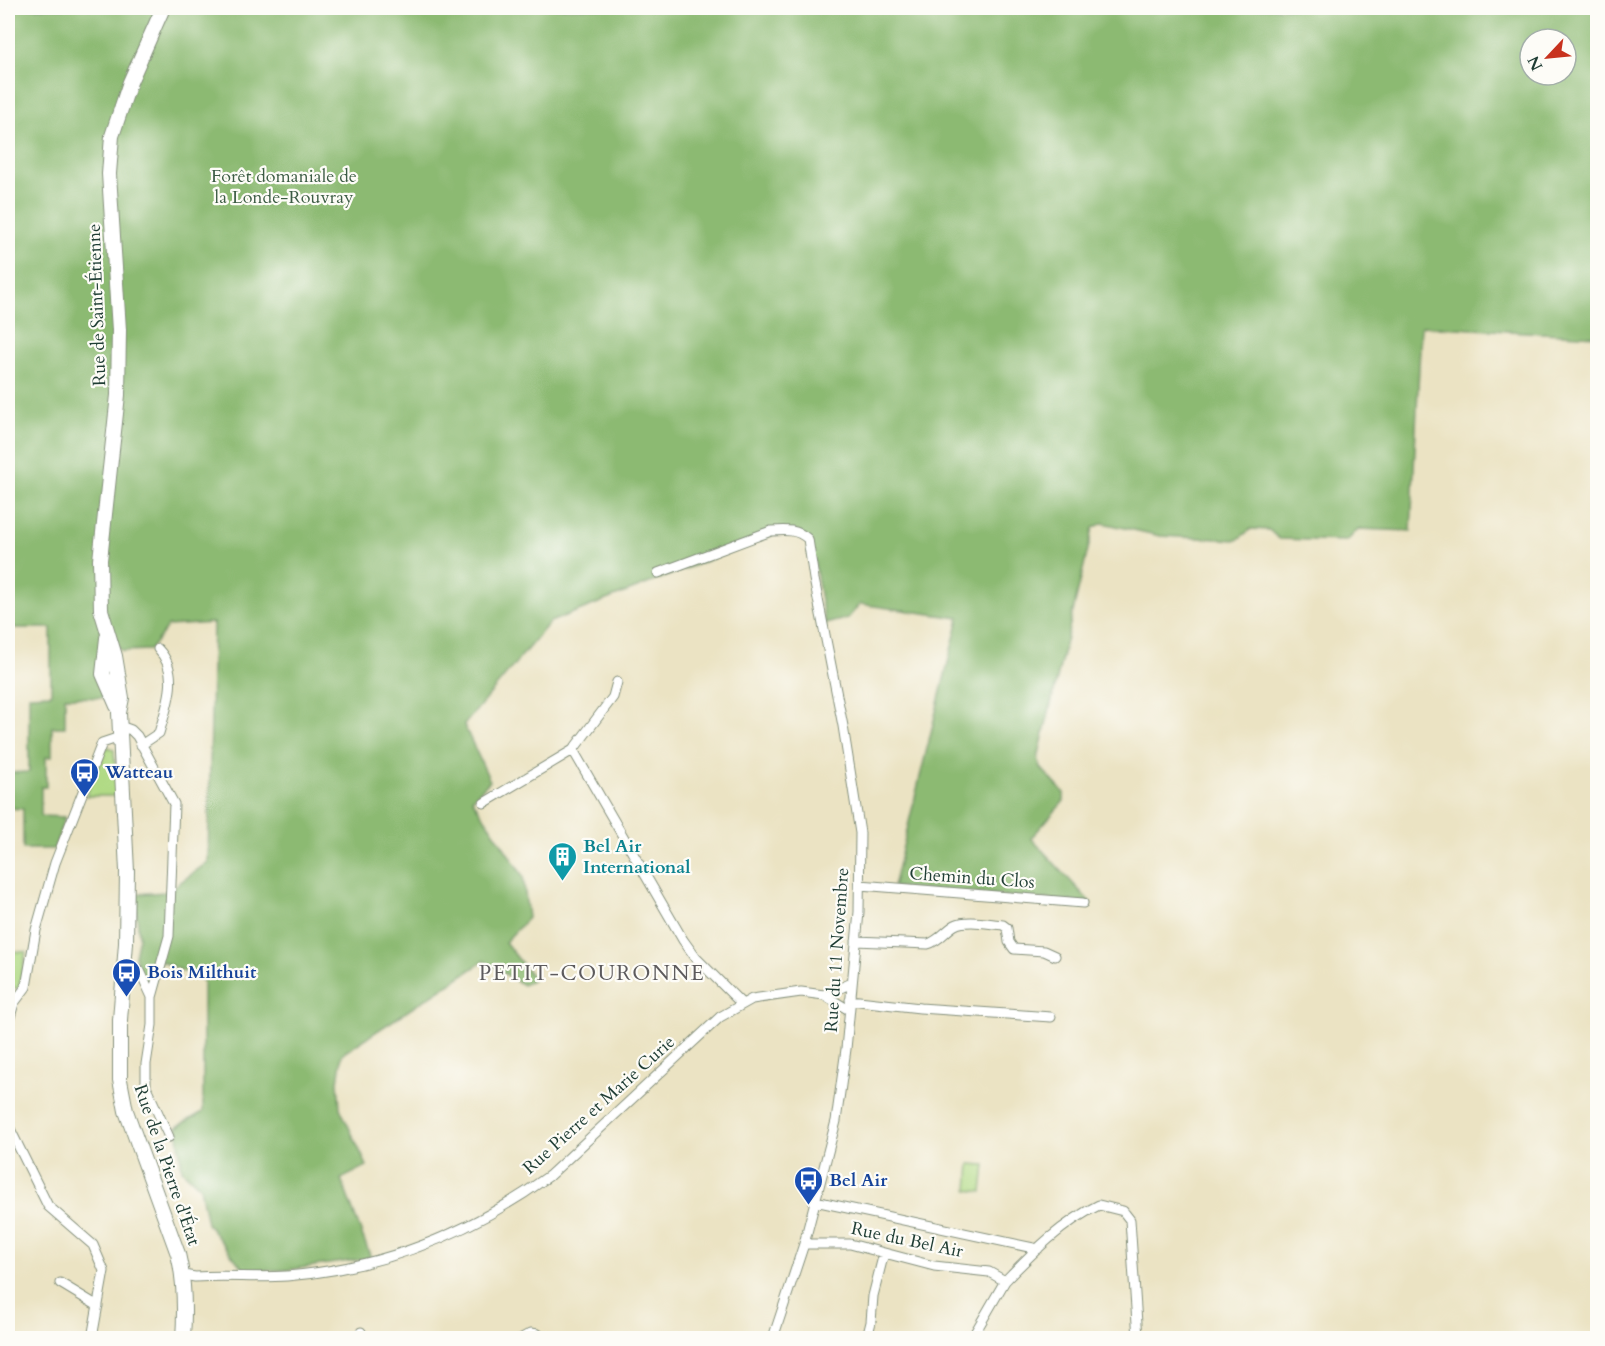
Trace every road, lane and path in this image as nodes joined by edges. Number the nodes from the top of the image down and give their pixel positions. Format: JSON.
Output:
{"nodes":[{"id":1,"x":163,"y":8,"type":"edge"},
{"id":2,"x":658,"y":573,"type":"dead end"},
{"id":3,"x":107,"y":633,"type":"joint"},
{"id":4,"x":158,"y":649,"type":"dead end"},
{"id":5,"x":617,"y":682,"type":"dead end"},
{"id":6,"x":120,"y":726,"type":"junction"},
{"id":7,"x":141,"y":745,"type":"junction"},
{"id":8,"x":573,"y":750,"type":"junction"},
{"id":9,"x":484,"y":803,"type":"dead end"},
{"id":10,"x":860,"y":885,"type":"junction"},
{"id":11,"x":1083,"y":903,"type":"dead end"},
{"id":12,"x":856,"y":940,"type":"junction"},
{"id":13,"x":1055,"y":956,"type":"dead end"},
{"id":14,"x":124,"y":961,"type":"junction"},
{"id":15,"x":8,"y":979,"type":"edge"},
{"id":16,"x":852,"y":983,"type":"junction"},
{"id":17,"x":824,"y":995,"type":"junction"},
{"id":18,"x":152,"y":998,"type":"junction"},
{"id":19,"x":741,"y":1003,"type":"junction"},
{"id":20,"x":850,"y":1005,"type":"junction"},
{"id":21,"x":12,"y":1010,"type":"junction"},
{"id":22,"x":1051,"y":1017,"type":"dead end"},
{"id":23,"x":8,"y":1024,"type":"edge"},
{"id":24,"x":8,"y":1125,"type":"edge"},
{"id":25,"x":169,"y":1137,"type":"dead end"},
{"id":26,"x":815,"y":1201,"type":"junction"},
{"id":27,"x":804,"y":1244,"type":"junction"},
{"id":28,"x":1038,"y":1249,"type":"junction"},
{"id":29,"x":884,"y":1253,"type":"junction"},
{"id":30,"x":183,"y":1275,"type":"junction"},
{"id":31,"x":1005,"y":1281,"type":"junction"},
{"id":32,"x":60,"y":1283,"type":"dead end"},
{"id":33,"x":98,"y":1306,"type":"junction"},
{"id":34,"x":92,"y":1338,"type":"edge"},
{"id":35,"x":183,"y":1338,"type":"edge"},
{"id":36,"x":522,"y":1338,"type":"edge"},
{"id":37,"x":542,"y":1338,"type":"edge"},
{"id":38,"x":773,"y":1338,"type":"edge"},
{"id":39,"x":867,"y":1338,"type":"edge"},
{"id":40,"x":972,"y":1338,"type":"edge"},
{"id":41,"x":1138,"y":1338,"type":"edge"}],
"edges":[{"from":1,"to":3,"type":"street","name":"Rue de Saint-Étienne"},
{"from":2,"to":10,"type":"street","name":"Rue du 11 Novembre"},
{"from":3,"to":6,"type":"street","name":"Rue de la Pierre d'État"},
{"from":4,"to":7,"type":"street"},
{"from":5,"to":8,"type":"street"},
{"from":6,"to":7,"type":"street"},
{"from":6,"to":14,"type":"street","name":"Rue de la Pierre d'État"},
{"from":6,"to":21,"type":"street"},
{"from":7,"to":18,"type":"street"},
{"from":8,"to":9,"type":"street"},
{"from":8,"to":19,"type":"street"},
{"from":10,"to":11,"type":"street","name":"Chemin du Clos"},
{"from":10,"to":12,"type":"street","name":"Rue du 11 Novembre"},
{"from":12,"to":13,"type":"street"},
{"from":12,"to":16,"type":"street","name":"Rue du 11 Novembre"},
{"from":14,"to":18,"type":"street"},
{"from":14,"to":30,"type":"street","name":"Rue de la Pierre d'État"},
{"from":15,"to":21,"type":"street"},
{"from":16,"to":17,"type":"street","name":"Rue Pierre et Marie Curie"},
{"from":16,"to":20,"type":"street","name":"Rue du 11 Novembre"},
{"from":17,"to":19,"type":"street","name":"Rue Pierre et Marie Curie"},
{"from":17,"to":20,"type":"street","name":"Rue Pierre et Marie Curie"},
{"from":18,"to":25,"type":"street"},
{"from":19,"to":30,"type":"street","name":"Rue Pierre et Marie Curie"},
{"from":20,"to":22,"type":"street"},
{"from":20,"to":26,"type":"street","name":"Rue du 11 Novembre"},
{"from":21,"to":23,"type":"street"},
{"from":24,"to":33,"type":"street"},
{"from":26,"to":27,"type":"street","name":"Rue du 11 Novembre"},
{"from":26,"to":28,"type":"street","name":"Rue du Bel Air"},
{"from":27,"to":29,"type":"street","name":"Rue du Bel Air"},
{"from":27,"to":38,"type":"street","name":"Rue du 11 Novembre"},
{"from":28,"to":31,"type":"street"},
{"from":28,"to":41,"type":"street"},
{"from":29,"to":31,"type":"street","name":"Rue du Bel Air"},
{"from":29,"to":39,"type":"street"},
{"from":30,"to":35,"type":"street","name":"Rue de la Pierre d'État"},
{"from":31,"to":40,"type":"street"},
{"from":32,"to":33,"type":"street"},
{"from":33,"to":34,"type":"street"},
{"from":36,"to":37,"type":"street"}]}
